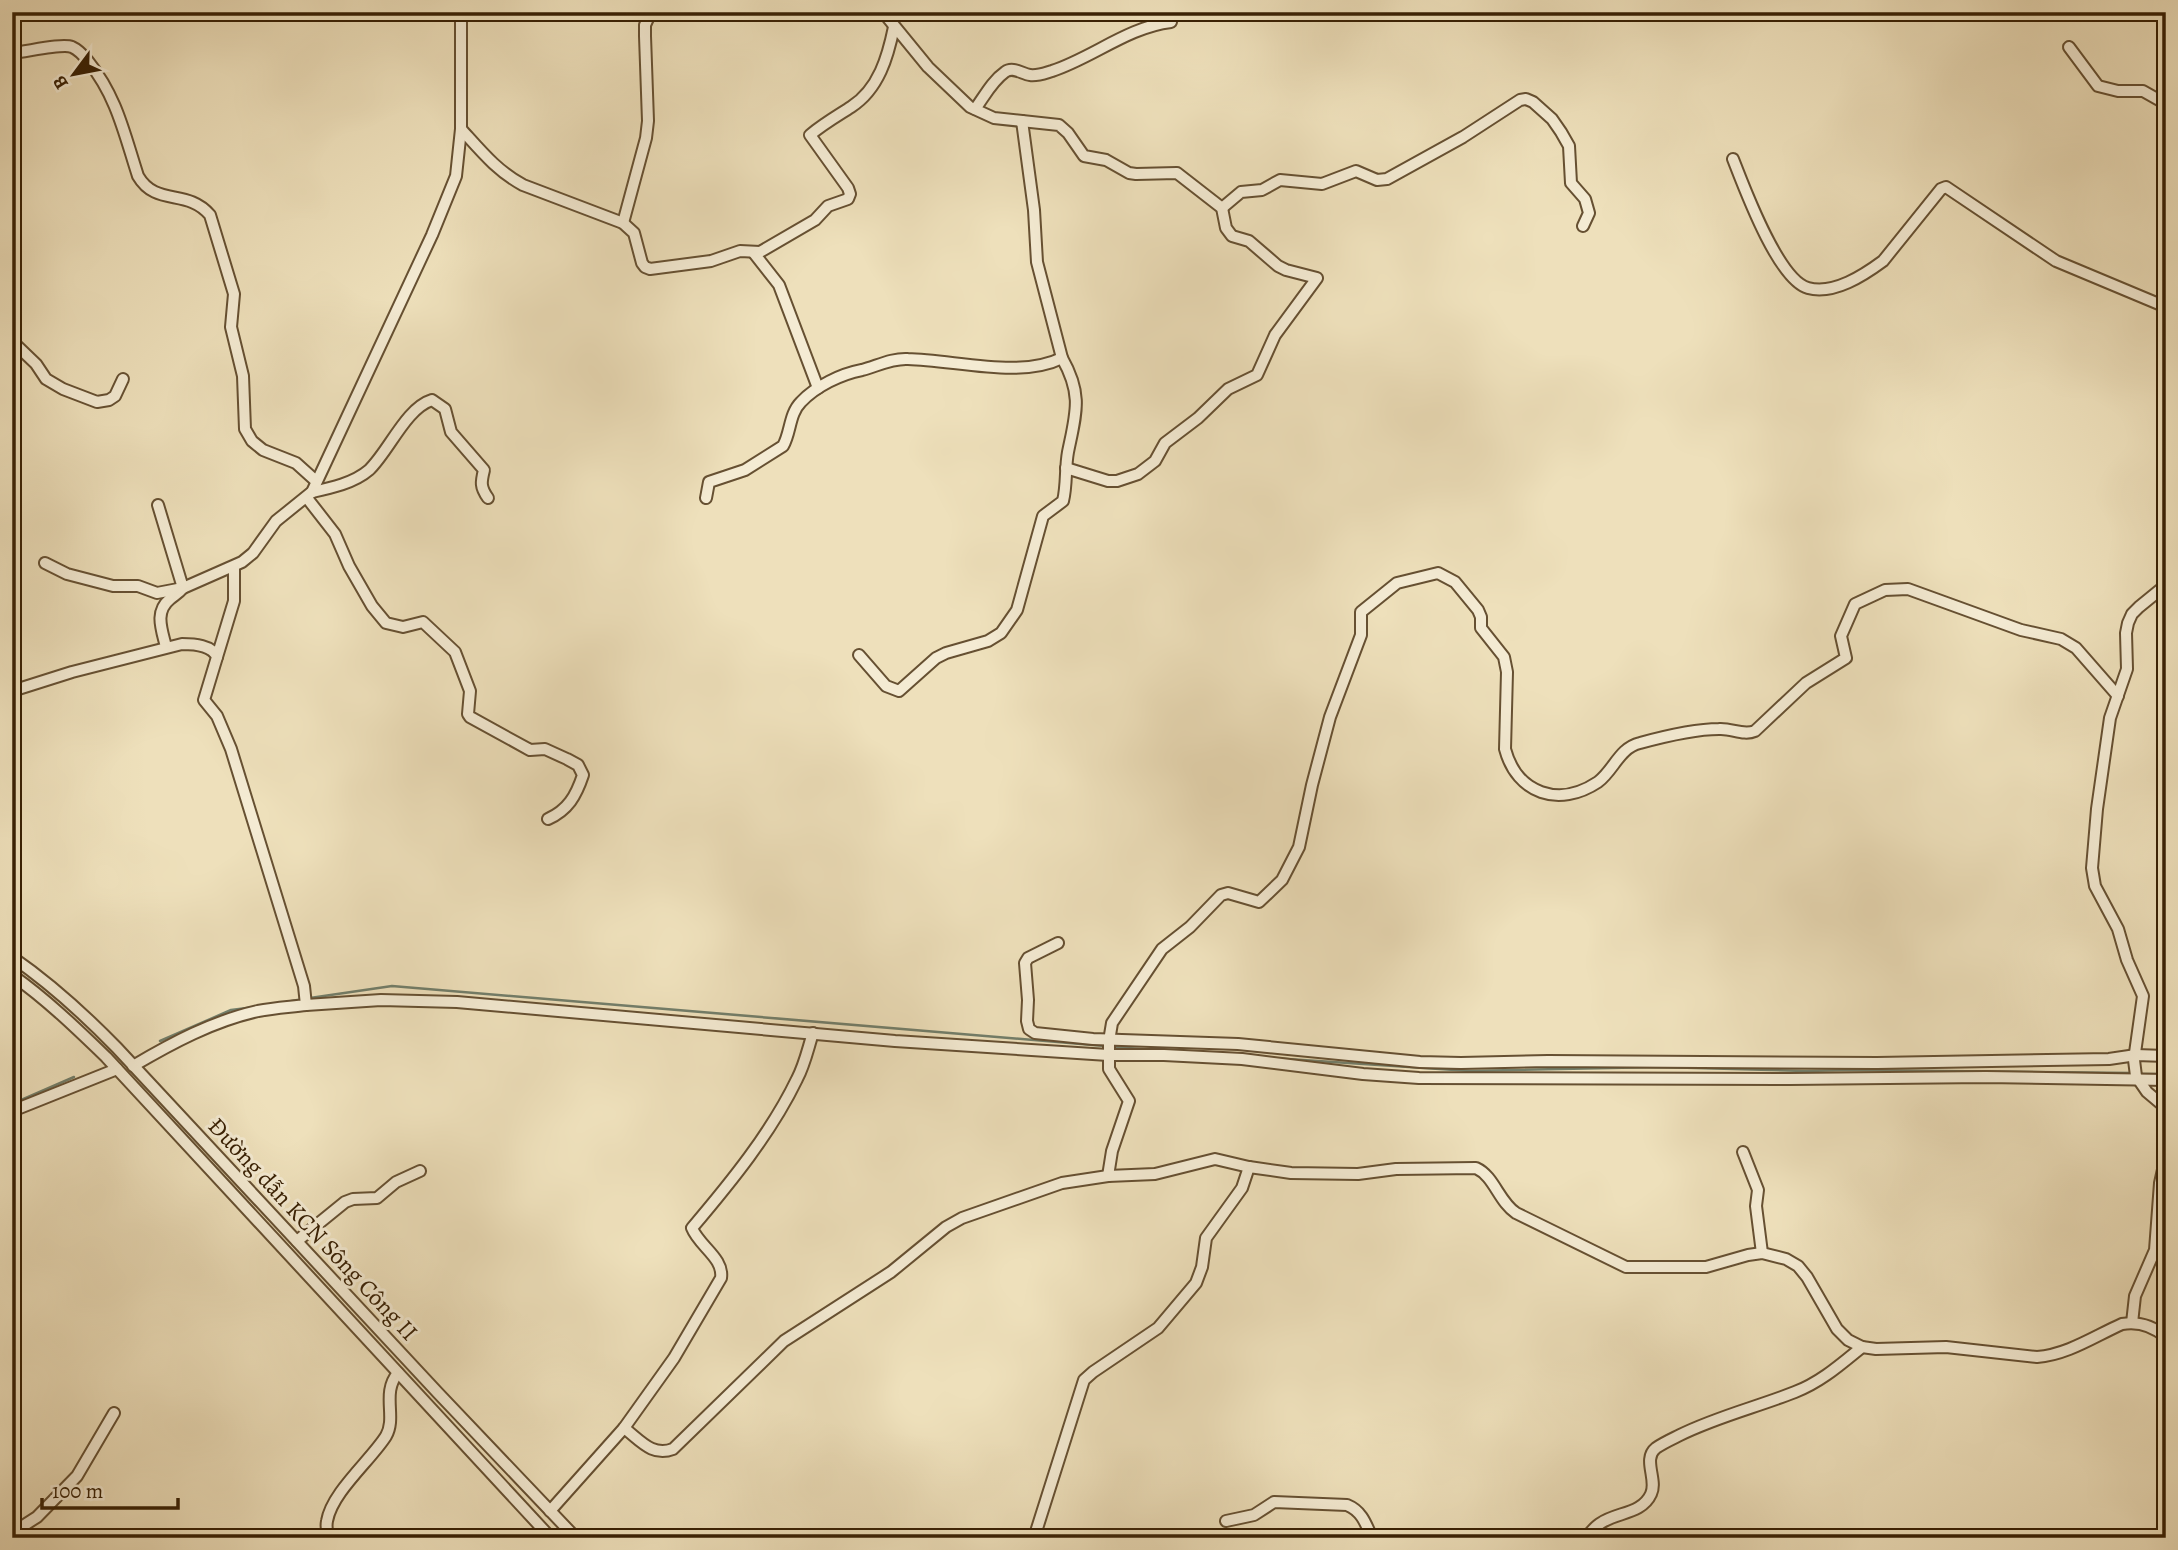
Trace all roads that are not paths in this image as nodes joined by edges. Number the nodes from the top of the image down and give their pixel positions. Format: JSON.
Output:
{"nodes":[{"id":1,"x":461,"y":12,"type":"edge"},
{"id":2,"x":651,"y":12,"type":"edge"},
{"id":3,"x":886,"y":14,"type":"edge"},
{"id":4,"x":1171,"y":22,"type":"dead end"},
{"id":5,"x":894,"y":27,"type":"junction"},
{"id":6,"x":2069,"y":47,"type":"dead end"},
{"id":7,"x":12,"y":53,"type":"edge"},
{"id":8,"x":2166,"y":104,"type":"edge"},
{"id":9,"x":975,"y":109,"type":"junction"},
{"id":10,"x":1022,"y":121,"type":"junction"},
{"id":11,"x":461,"y":129,"type":"junction"},
{"id":12,"x":1733,"y":159,"type":"dead end"},
{"id":13,"x":1222,"y":208,"type":"junction"},
{"id":14,"x":623,"y":223,"type":"junction"},
{"id":15,"x":1583,"y":226,"type":"dead end"},
{"id":16,"x":753,"y":252,"type":"junction"},
{"id":17,"x":2166,"y":307,"type":"edge"},
{"id":18,"x":12,"y":341,"type":"edge"},
{"id":19,"x":1062,"y":358,"type":"junction"},
{"id":20,"x":123,"y":379,"type":"dead end"},
{"id":21,"x":818,"y":388,"type":"junction"},
{"id":22,"x":1066,"y":468,"type":"junction"},
{"id":23,"x":312,"y":490,"type":"junction"},
{"id":24,"x":488,"y":498,"type":"dead end"},
{"id":25,"x":706,"y":498,"type":"dead end"},
{"id":26,"x":158,"y":505,"type":"dead end"},
{"id":27,"x":45,"y":563,"type":"dead end"},
{"id":28,"x":234,"y":567,"type":"junction"},
{"id":29,"x":2166,"y":585,"type":"edge"},
{"id":30,"x":183,"y":588,"type":"junction"},
{"id":31,"x":166,"y":647,"type":"junction"},
{"id":32,"x":859,"y":654,"type":"dead end"},
{"id":33,"x":217,"y":657,"type":"junction"},
{"id":34,"x":12,"y":691,"type":"edge"},
{"id":35,"x":2118,"y":696,"type":"junction"},
{"id":36,"x":548,"y":819,"type":"dead end"},
{"id":37,"x":1058,"y":943,"type":"dead end"},
{"id":38,"x":12,"y":957,"type":"edge"},
{"id":39,"x":12,"y":975,"type":"edge"},
{"id":40,"x":306,"y":1003,"type":"junction"},
{"id":41,"x":813,"y":1033,"type":"junction"},
{"id":42,"x":1109,"y":1046,"type":"junction"},
{"id":43,"x":2166,"y":1056,"type":"edge"},
{"id":44,"x":2135,"y":1058,"type":"junction"},
{"id":45,"x":1584,"y":1061,"type":"junction"},
{"id":46,"x":134,"y":1066,"type":"junction"},
{"id":47,"x":117,"y":1069,"type":"junction"},
{"id":48,"x":1580,"y":1078,"type":"junction"},
{"id":49,"x":2137,"y":1078,"type":"junction"},
{"id":50,"x":2166,"y":1080,"type":"edge"},
{"id":51,"x":2166,"y":1108,"type":"edge"},
{"id":52,"x":12,"y":1111,"type":"edge"},
{"id":53,"x":1743,"y":1152,"type":"dead end"},
{"id":54,"x":2166,"y":1156,"type":"edge"},
{"id":55,"x":1249,"y":1167,"type":"junction"},
{"id":56,"x":420,"y":1171,"type":"dead end"},
{"id":57,"x":1108,"y":1176,"type":"junction"},
{"id":58,"x":297,"y":1241,"type":"junction"},
{"id":59,"x":1762,"y":1253,"type":"junction"},
{"id":60,"x":2132,"y":1323,"type":"junction"},
{"id":61,"x":2166,"y":1337,"type":"edge"},
{"id":62,"x":1861,"y":1347,"type":"junction"},
{"id":63,"x":398,"y":1373,"type":"junction"},
{"id":64,"x":438,"y":1394,"type":"junction"},
{"id":65,"x":428,"y":1404,"type":"junction"},
{"id":66,"x":114,"y":1413,"type":"dead end"},
{"id":67,"x":624,"y":1428,"type":"junction"},
{"id":68,"x":550,"y":1511,"type":"junction"},
{"id":69,"x":1226,"y":1521,"type":"dead end"},
{"id":70,"x":12,"y":1533,"type":"edge"},
{"id":71,"x":547,"y":1534,"type":"edge"},
{"id":72,"x":328,"y":1538,"type":"edge"},
{"id":73,"x":533,"y":1538,"type":"edge"},
{"id":74,"x":576,"y":1538,"type":"edge"},
{"id":75,"x":1034,"y":1538,"type":"edge"},
{"id":76,"x":1372,"y":1538,"type":"edge"},
{"id":77,"x":1586,"y":1538,"type":"edge"}],
"edges":[{"from":1,"to":11,"type":"street"},
{"from":2,"to":14,"type":"street"},
{"from":3,"to":5,"type":"street"},
{"from":4,"to":9,"type":"street"},
{"from":5,"to":9,"type":"street"},
{"from":5,"to":16,"type":"street"},
{"from":6,"to":8,"type":"street"},
{"from":7,"to":23,"type":"street"},
{"from":9,"to":10,"type":"street"},
{"from":10,"to":13,"type":"street"},
{"from":10,"to":19,"type":"street"},
{"from":11,"to":14,"type":"street"},
{"from":11,"to":23,"type":"street"},
{"from":12,"to":17,"type":"street"},
{"from":13,"to":15,"type":"street"},
{"from":13,"to":22,"type":"street"},
{"from":14,"to":16,"type":"street"},
{"from":16,"to":21,"type":"street"},
{"from":18,"to":20,"type":"street"},
{"from":19,"to":21,"type":"street"},
{"from":19,"to":22,"type":"street"},
{"from":21,"to":25,"type":"street"},
{"from":22,"to":32,"type":"street"},
{"from":23,"to":24,"type":"street"},
{"from":23,"to":28,"type":"street"},
{"from":23,"to":36,"type":"street"},
{"from":26,"to":30,"type":"street"},
{"from":27,"to":30,"type":"street"},
{"from":28,"to":30,"type":"street"},
{"from":28,"to":33,"type":"street"},
{"from":29,"to":35,"type":"street"},
{"from":30,"to":31,"type":"street"},
{"from":31,"to":33,"type":"street"},
{"from":31,"to":34,"type":"street"},
{"from":33,"to":40,"type":"street"},
{"from":35,"to":42,"type":"street"},
{"from":35,"to":44,"type":"street"},
{"from":37,"to":42,"type":"street"},
{"from":38,"to":46,"type":"street","name":"Đường dẫn KCN Sông Công II"},
{"from":39,"to":47,"type":"street","name":"Đường dẫn KCN Sông Công II"},
{"from":40,"to":41,"type":"street"},
{"from":40,"to":46,"type":"street"},
{"from":41,"to":42,"type":"street"},
{"from":41,"to":67,"type":"street"},
{"from":42,"to":45,"type":"street"},
{"from":42,"to":48,"type":"street"},
{"from":42,"to":57,"type":"street"},
{"from":43,"to":44,"type":"street"},
{"from":44,"to":45,"type":"street"},
{"from":44,"to":49,"type":"street"},
{"from":45,"to":48,"type":"street"},
{"from":46,"to":58,"type":"street","name":"Đường dẫn KCN Sông Công II"},
{"from":47,"to":52,"type":"street"},
{"from":47,"to":63,"type":"street","name":"Đường dẫn KCN Sông Công II"},
{"from":48,"to":49,"type":"street"},
{"from":49,"to":50,"type":"street"},
{"from":49,"to":51,"type":"street"},
{"from":53,"to":59,"type":"street"},
{"from":54,"to":60,"type":"street"},
{"from":55,"to":57,"type":"street"},
{"from":55,"to":59,"type":"street"},
{"from":55,"to":75,"type":"street"},
{"from":56,"to":58,"type":"street"},
{"from":57,"to":67,"type":"street"},
{"from":58,"to":64,"type":"street","name":"Đường dẫn KCN Sông Công II"},
{"from":59,"to":62,"type":"street"},
{"from":60,"to":61,"type":"street"},
{"from":60,"to":62,"type":"street"},
{"from":62,"to":77,"type":"street"},
{"from":63,"to":65,"type":"street","name":"Đường dẫn KCN Sông Công II"},
{"from":63,"to":72,"type":"street"},
{"from":64,"to":65,"type":"street"},
{"from":64,"to":68,"type":"street","name":"Đường dẫn KCN Sông Công II"},
{"from":65,"to":71,"type":"street","name":"Đường dẫn KCN Sông Công II"},
{"from":66,"to":70,"type":"street"},
{"from":67,"to":68,"type":"street"},
{"from":68,"to":74,"type":"street","name":"Đường dẫn KCN Sông Công II"},
{"from":69,"to":76,"type":"street"},
{"from":71,"to":73,"type":"street"}]}
